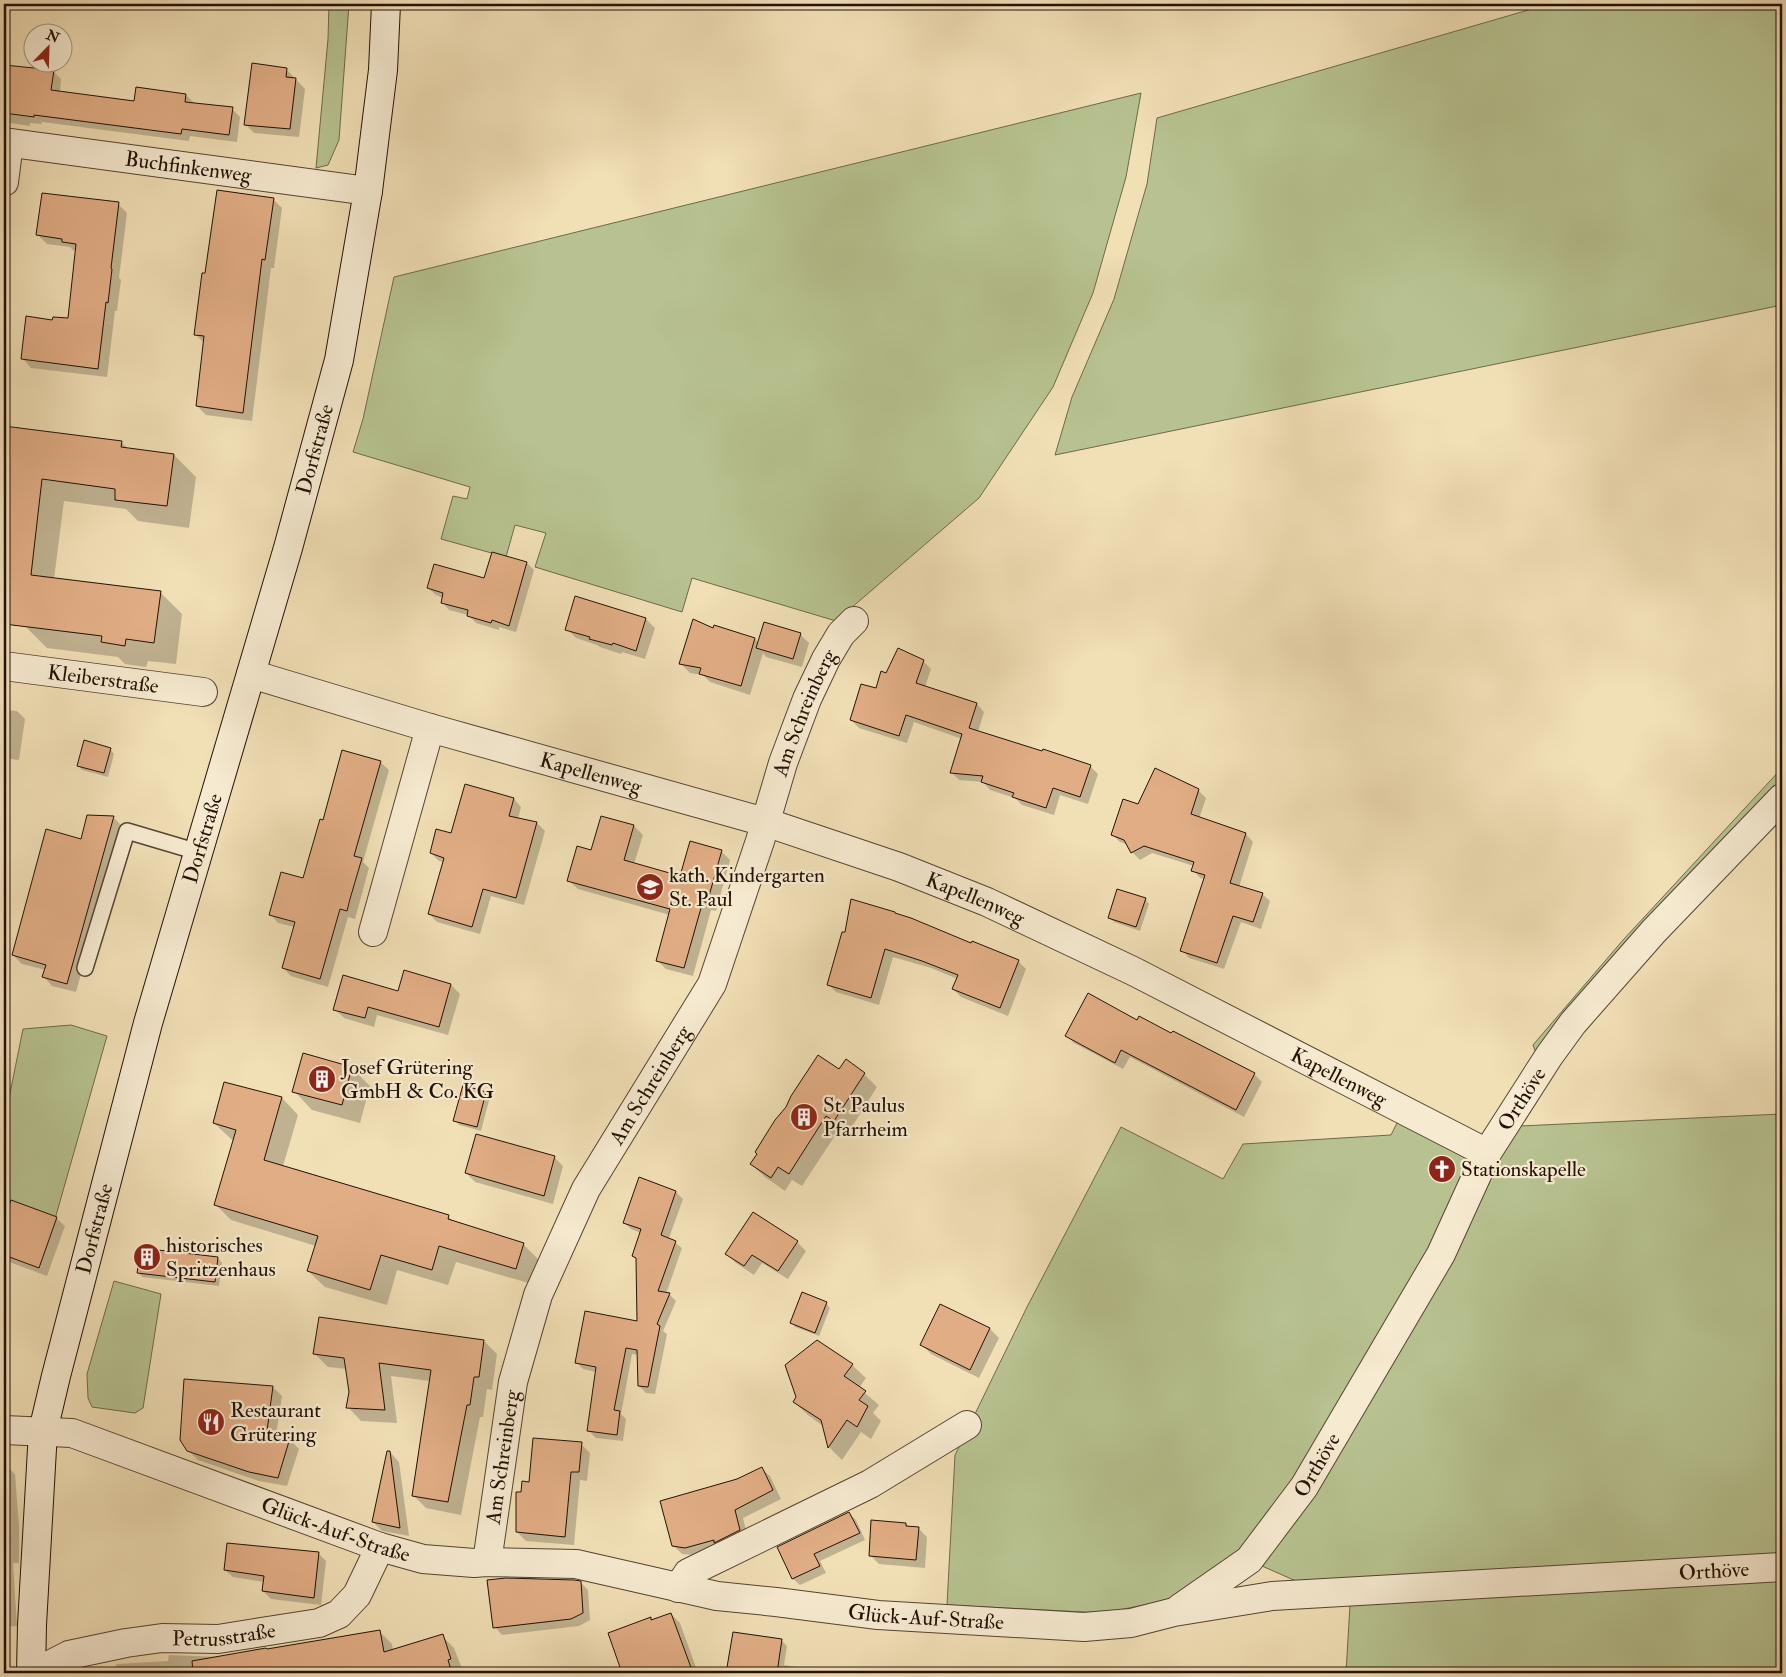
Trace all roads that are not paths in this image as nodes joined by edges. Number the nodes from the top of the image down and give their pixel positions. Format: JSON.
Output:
{"nodes":[{"id":1,"x":386,"y":4,"type":"edge"},
{"id":2,"x":6,"y":142,"type":"edge"},
{"id":3,"x":4,"y":182,"type":"edge"},
{"id":4,"x":368,"y":191,"type":"junction"},
{"id":5,"x":854,"y":621,"type":"dead end"},
{"id":6,"x":4,"y":666,"type":"edge"},
{"id":7,"x":251,"y":674,"type":"junction"},
{"id":8,"x":204,"y":692,"type":"dead end"},
{"id":9,"x":430,"y":728,"type":"junction"},
{"id":10,"x":1782,"y":798,"type":"edge"},
{"id":11,"x":765,"y":822,"type":"junction"},
{"id":12,"x":198,"y":852,"type":"junction"},
{"id":13,"x":373,"y":932,"type":"dead end"},
{"id":14,"x":85,"y":968,"type":"dead end"},
{"id":15,"x":1487,"y":1153,"type":"junction"},
{"id":16,"x":967,"y":1425,"type":"dead end"},
{"id":17,"x":4,"y":1430,"type":"edge"},
{"id":18,"x":43,"y":1431,"type":"junction"},
{"id":19,"x":380,"y":1547,"type":"junction"},
{"id":20,"x":487,"y":1562,"type":"junction"},
{"id":21,"x":1782,"y":1567,"type":"edge"},
{"id":22,"x":678,"y":1588,"type":"junction"},
{"id":23,"x":1174,"y":1612,"type":"junction"},
{"id":24,"x":33,"y":1673,"type":"edge"}],
"edges":[{"from":1,"to":4,"type":"street","name":"Dorfstraße"},
{"from":2,"to":3,"type":"street","name":"Buchfinkenweg"},
{"from":2,"to":4,"type":"street","name":"Buchfinkenweg"},
{"from":4,"to":7,"type":"street","name":"Dorfstraße"},
{"from":5,"to":11,"type":"street","name":"Am Schreinberg"},
{"from":6,"to":8,"type":"street","name":"Kleiberstraße"},
{"from":7,"to":9,"type":"street","name":"Kapellenweg"},
{"from":7,"to":12,"type":"street","name":"Dorfstraße"},
{"from":9,"to":11,"type":"street","name":"Kapellenweg"},
{"from":9,"to":13,"type":"street"},
{"from":10,"to":15,"type":"street","name":"Orthöve"},
{"from":11,"to":15,"type":"street","name":"Kapellenweg"},
{"from":11,"to":20,"type":"street","name":"Am Schreinberg"},
{"from":12,"to":14,"type":"lane"},
{"from":12,"to":18,"type":"street","name":"Dorfstraße"},
{"from":15,"to":23,"type":"street","name":"Orthöve"},
{"from":16,"to":22,"type":"street"},
{"from":17,"to":18,"type":"street","name":"Glück-Auf-Straße"},
{"from":18,"to":19,"type":"street","name":"Glück-Auf-Straße"},
{"from":18,"to":24,"type":"street","name":"Dorfstraße"},
{"from":19,"to":20,"type":"street","name":"Glück-Auf-Straße"},
{"from":19,"to":24,"type":"street","name":"Petrusstraße"},
{"from":20,"to":22,"type":"street","name":"Glück-Auf-Straße"},
{"from":21,"to":23,"type":"street","name":"Orthöve"},
{"from":22,"to":23,"type":"street","name":"Glück-Auf-Straße"}]}
